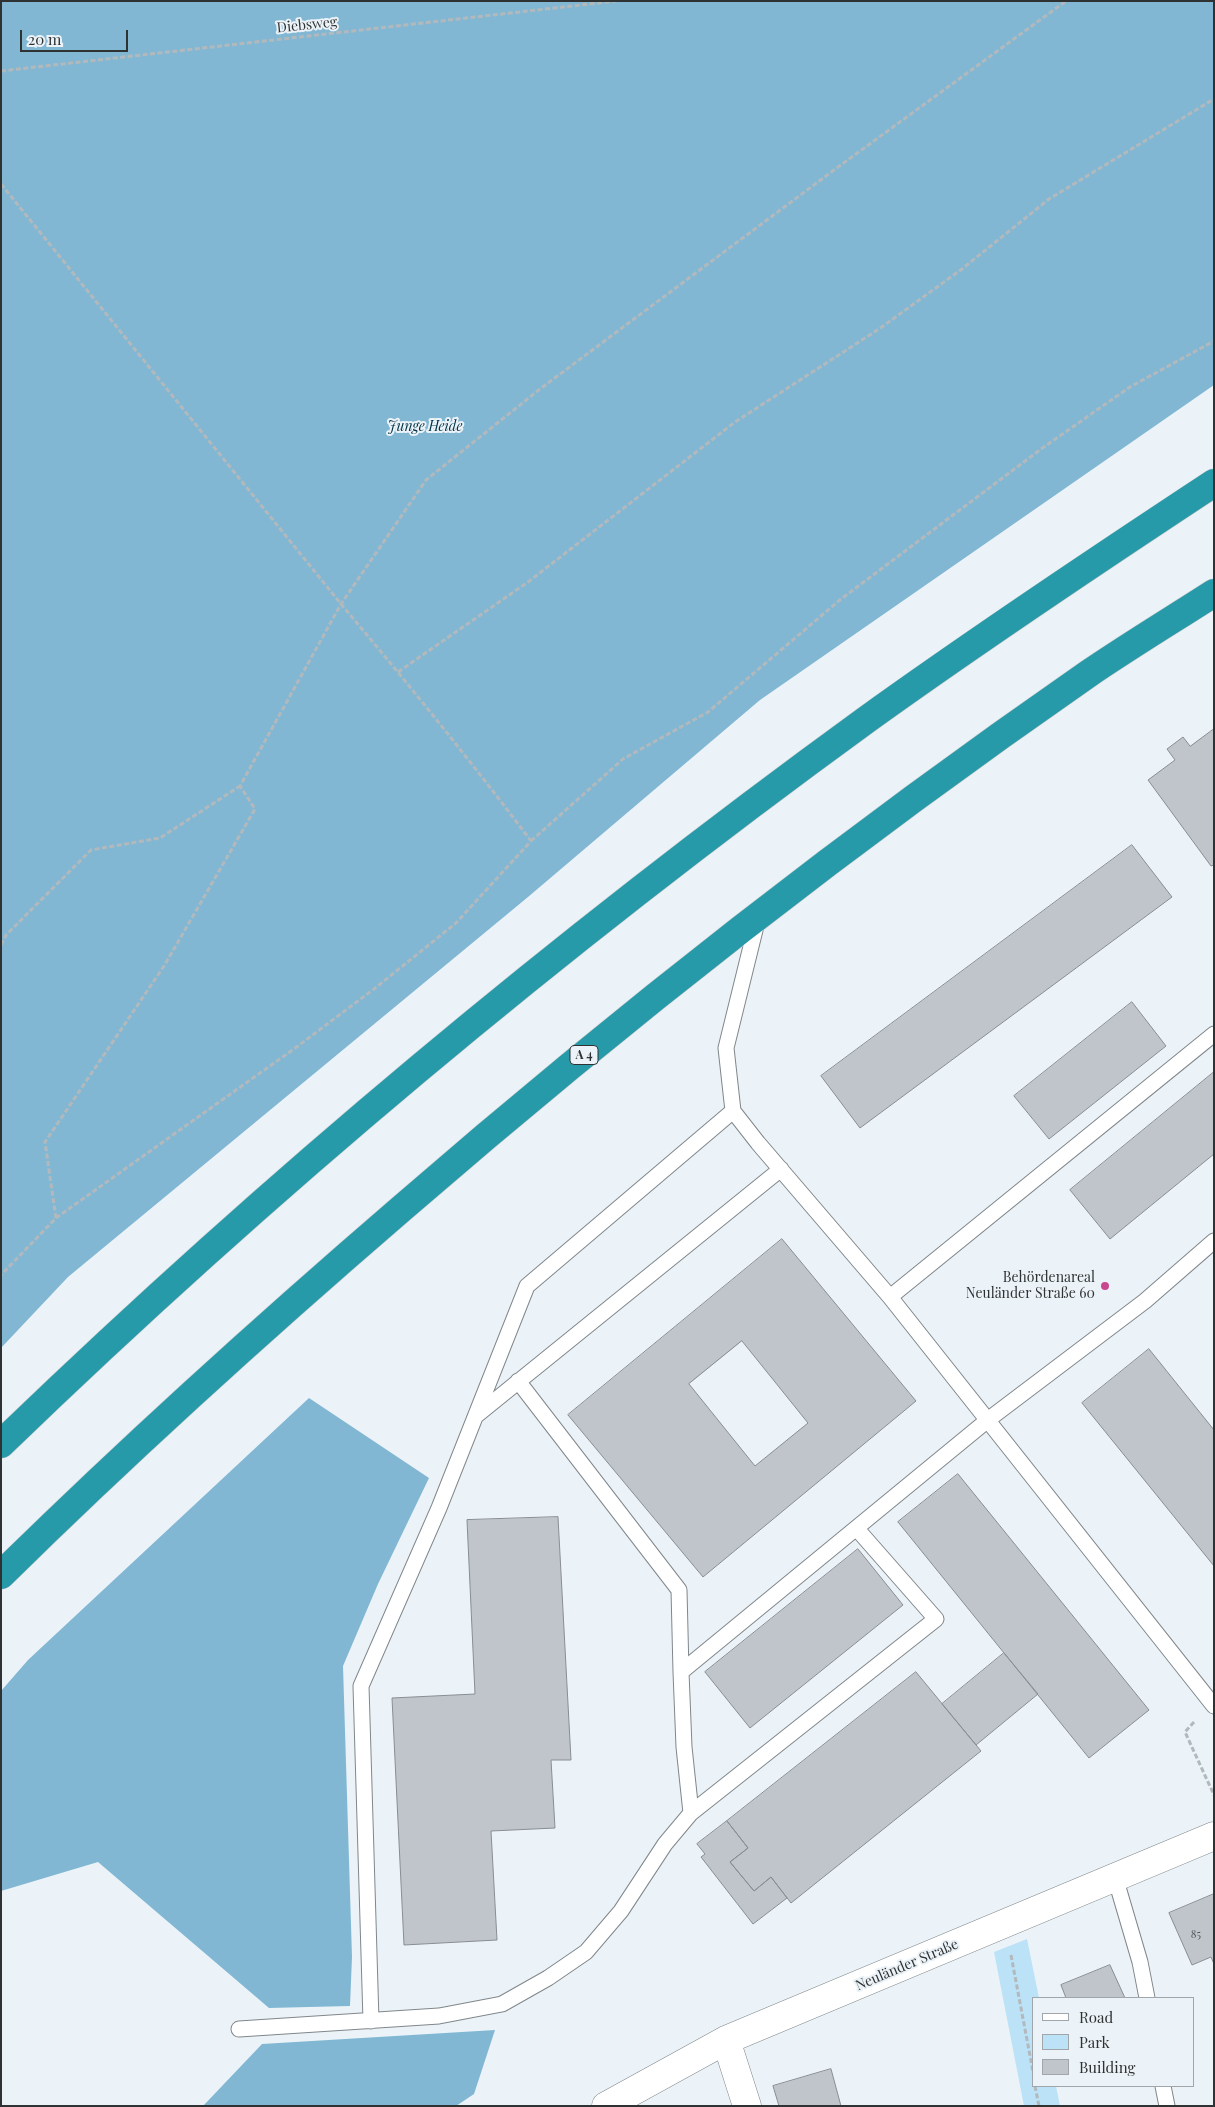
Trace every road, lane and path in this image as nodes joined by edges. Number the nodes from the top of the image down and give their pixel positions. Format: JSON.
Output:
{"nodes":[{"id":1,"x":616,"y":1,"type":"edge"},
{"id":2,"x":1066,"y":1,"type":"edge"},
{"id":3,"x":1,"y":70,"type":"edge"},
{"id":4,"x":1214,"y":100,"type":"edge"},
{"id":5,"x":1,"y":184,"type":"edge"},
{"id":6,"x":1214,"y":341,"type":"edge"},
{"id":7,"x":1214,"y":483,"type":"edge"},
{"id":8,"x":1214,"y":594,"type":"edge"},
{"id":9,"x":340,"y":604,"type":"junction"},
{"id":10,"x":398,"y":672,"type":"junction"},
{"id":11,"x":240,"y":786,"type":"junction"},
{"id":12,"x":531,"y":841,"type":"junction"},
{"id":13,"x":758,"y":916,"type":"junction"},
{"id":14,"x":1,"y":945,"type":"edge"},
{"id":15,"x":1214,"y":1034,"type":"edge"},
{"id":16,"x":734,"y":1111,"type":"junction"},
{"id":17,"x":781,"y":1170,"type":"junction"},
{"id":18,"x":56,"y":1218,"type":"junction"},
{"id":19,"x":1214,"y":1242,"type":"edge"},
{"id":20,"x":1,"y":1275,"type":"edge"},
{"id":21,"x":890,"y":1297,"type":"junction"},
{"id":22,"x":518,"y":1381,"type":"junction"},
{"id":23,"x":475,"y":1417,"type":"junction"},
{"id":24,"x":989,"y":1419,"type":"junction"},
{"id":25,"x":1,"y":1444,"type":"edge"},
{"id":26,"x":857,"y":1529,"type":"junction"},
{"id":27,"x":1,"y":1575,"type":"edge"},
{"id":28,"x":681,"y":1672,"type":"junction"},
{"id":29,"x":1213,"y":1705,"type":"edge"},
{"id":30,"x":1214,"y":1795,"type":"edge"},
{"id":31,"x":691,"y":1813,"type":"junction"},
{"id":32,"x":1214,"y":1836,"type":"edge"},
{"id":33,"x":1116,"y":1877,"type":"junction"},
{"id":34,"x":1005,"y":1923,"type":"junction"},
{"id":35,"x":1147,"y":1997,"type":"edge"},
{"id":36,"x":371,"y":2021,"type":"junction"},
{"id":37,"x":239,"y":2029,"type":"dead end"},
{"id":38,"x":726,"y":2040,"type":"junction"},
{"id":39,"x":1032,"y":2066,"type":"edge"},
{"id":40,"x":1035,"y":2087,"type":"edge"},
{"id":41,"x":1163,"y":2087,"type":"edge"},
{"id":42,"x":606,"y":2106,"type":"edge"},
{"id":43,"x":747,"y":2106,"type":"edge"},
{"id":44,"x":1039,"y":2106,"type":"edge"},
{"id":45,"x":1167,"y":2106,"type":"edge"}],
"edges":[{"from":1,"to":3,"type":"path","name":"Diebsweg"},
{"from":2,"to":9,"type":"path"},
{"from":4,"to":10,"type":"path"},
{"from":5,"to":9,"type":"path"},
{"from":6,"to":12,"type":"path"},
{"from":7,"to":25,"type":"highway"},
{"from":8,"to":13,"type":"highway","number":"A 4"},
{"from":9,"to":10,"type":"path"},
{"from":9,"to":11,"type":"path"},
{"from":10,"to":12,"type":"path"},
{"from":11,"to":14,"type":"path"},
{"from":11,"to":18,"type":"path"},
{"from":12,"to":18,"type":"path"},
{"from":13,"to":16,"type":"lane"},
{"from":13,"to":27,"type":"highway","number":"A 4"},
{"from":15,"to":21,"type":"lane"},
{"from":16,"to":17,"type":"lane"},
{"from":16,"to":23,"type":"lane"},
{"from":17,"to":21,"type":"lane"},
{"from":17,"to":22,"type":"lane"},
{"from":18,"to":20,"type":"path"},
{"from":19,"to":24,"type":"lane"},
{"from":21,"to":24,"type":"lane"},
{"from":22,"to":23,"type":"lane"},
{"from":22,"to":28,"type":"lane"},
{"from":23,"to":36,"type":"lane"},
{"from":24,"to":26,"type":"lane"},
{"from":24,"to":29,"type":"lane"},
{"from":26,"to":28,"type":"lane"},
{"from":26,"to":31,"type":"lane"},
{"from":28,"to":31,"type":"lane"},
{"from":29,"to":30,"type":"path"},
{"from":31,"to":36,"type":"lane"},
{"from":32,"to":33,"type":"street","name":"Neuländer Straße"},
{"from":33,"to":34,"type":"street","name":"Neuländer Straße"},
{"from":33,"to":35,"type":"lane"},
{"from":34,"to":38,"type":"street","name":"Neuländer Straße"},
{"from":34,"to":39,"type":"path"},
{"from":36,"to":37,"type":"lane"},
{"from":38,"to":42,"type":"street","name":"Neuländer Straße"},
{"from":38,"to":43,"type":"street"},
{"from":40,"to":44,"type":"path"},
{"from":41,"to":45,"type":"lane"}]}
